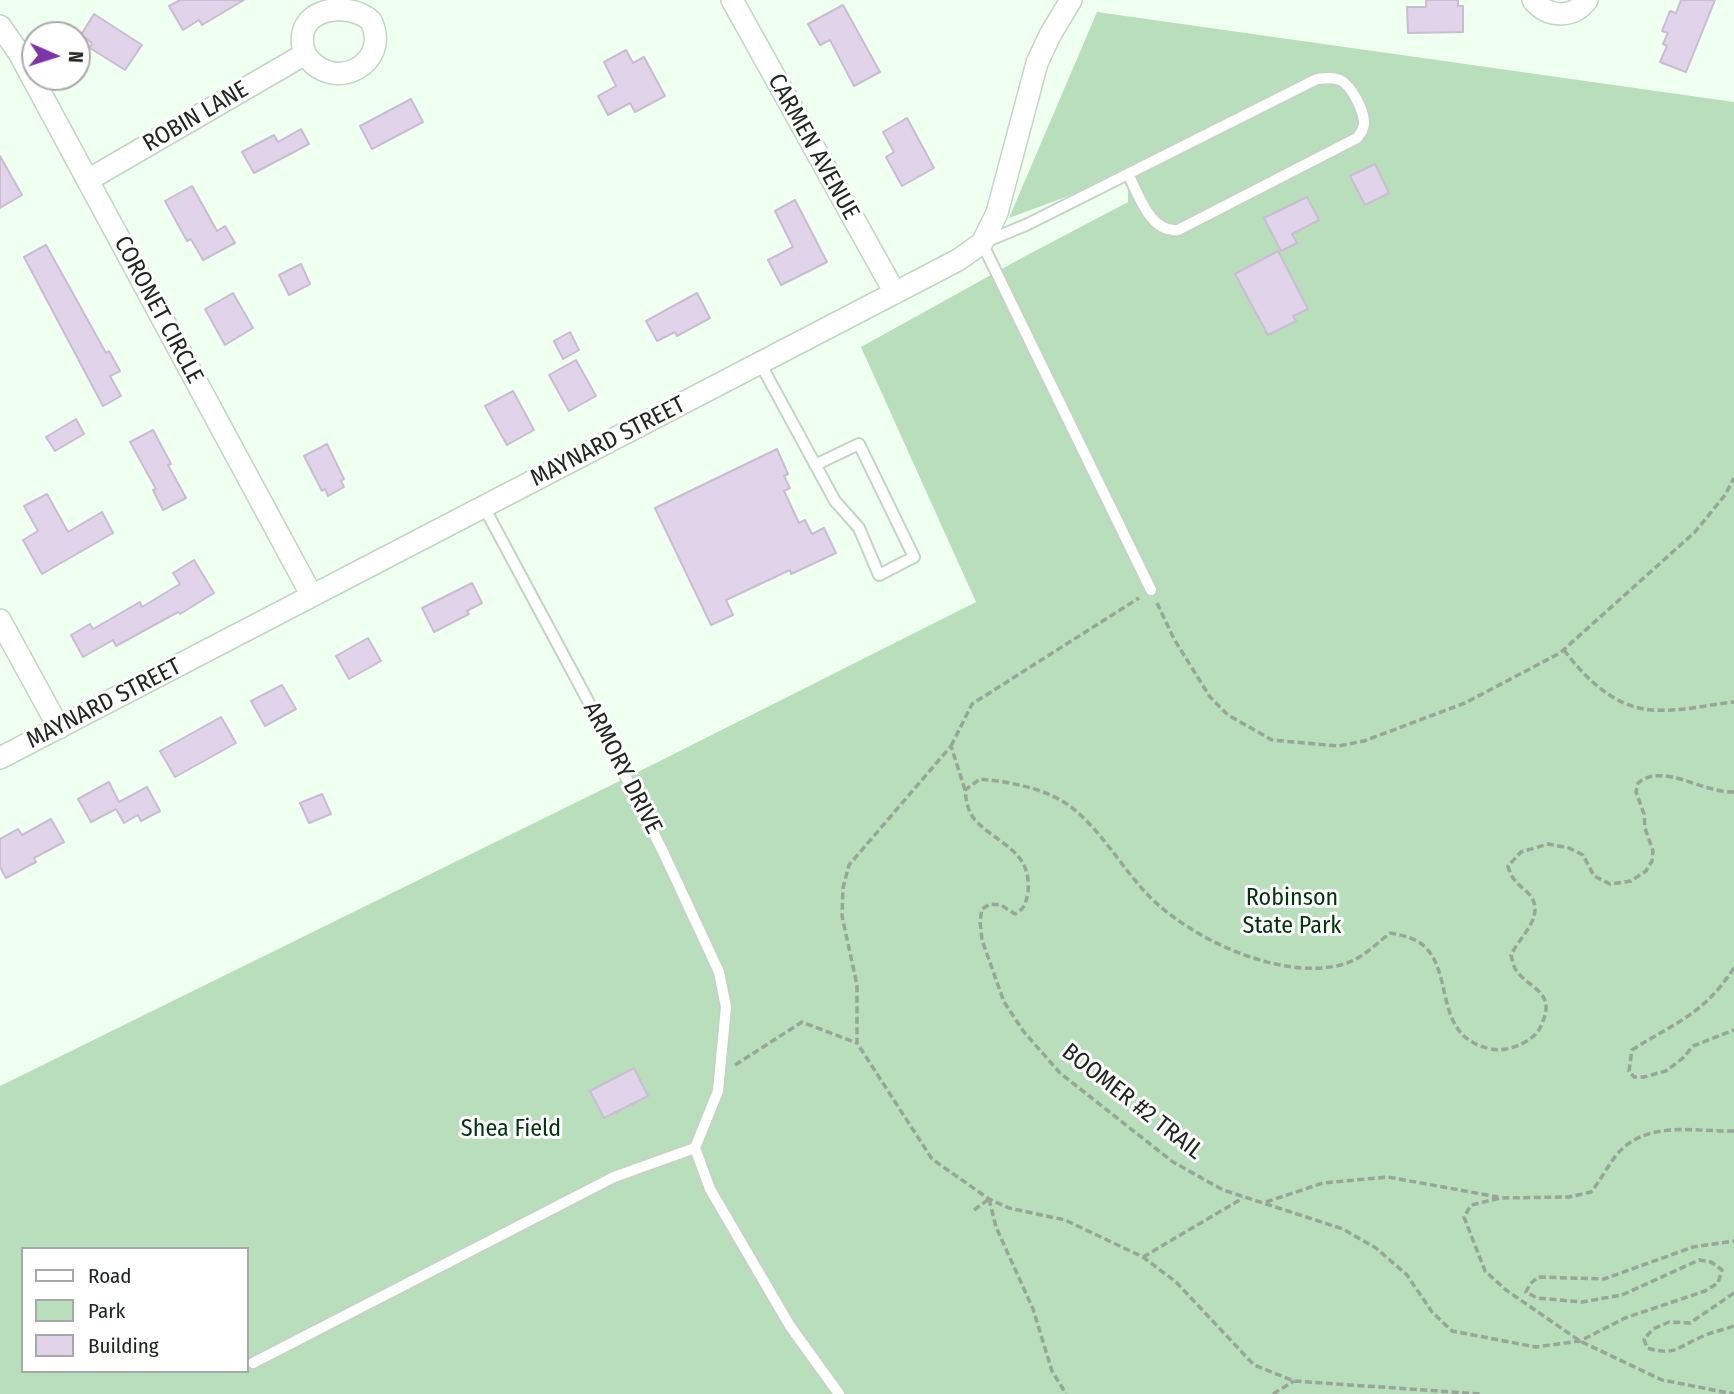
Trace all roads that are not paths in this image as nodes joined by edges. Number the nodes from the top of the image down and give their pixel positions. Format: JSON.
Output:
{"nodes":[{"id":1,"x":732,"y":0,"type":"edge"},
{"id":2,"x":1071,"y":0,"type":"edge"},
{"id":3,"x":1533,"y":0,"type":"edge"},
{"id":4,"x":1587,"y":0,"type":"edge"},
{"id":5,"x":0,"y":26,"type":"edge"},
{"id":6,"x":305,"y":54,"type":"dead end"},
{"id":7,"x":1128,"y":174,"type":"junction"},
{"id":8,"x":88,"y":180,"type":"junction"},
{"id":9,"x":982,"y":243,"type":"junction"},
{"id":10,"x":895,"y":293,"type":"junction"},
{"id":11,"x":760,"y":363,"type":"junction"},
{"id":12,"x":815,"y":465,"type":"junction"},
{"id":13,"x":484,"y":506,"type":"junction"},
{"id":14,"x":1151,"y":590,"type":"road end"},
{"id":15,"x":312,"y":596,"type":"junction"},
{"id":16,"x":0,"y":620,"type":"edge"},
{"id":17,"x":59,"y":728,"type":"junction"},
{"id":18,"x":0,"y":758,"type":"edge"},
{"id":19,"x":695,"y":1148,"type":"junction"},
{"id":20,"x":253,"y":1363,"type":"dead end"},
{"id":21,"x":839,"y":1394,"type":"edge"}],
"edges":[{"from":1,"to":10,"type":"street","name":"CARMEN AVENUE"},
{"from":2,"to":9,"type":"street","name":"MAYNARD STREET"},
{"from":3,"to":4,"type":"street"},
{"from":5,"to":8,"type":"street","name":"CORONET CIRCLE"},
{"from":6,"to":8,"type":"street","name":"ROBIN LANE"},
{"from":7,"to":7,"type":"lane"},
{"from":7,"to":9,"type":"lane"},
{"from":8,"to":15,"type":"street","name":"CORONET CIRCLE"},
{"from":9,"to":10,"type":"street","name":"MAYNARD STREET"},
{"from":9,"to":14,"type":"lane"},
{"from":10,"to":11,"type":"street","name":"MAYNARD STREET"},
{"from":11,"to":12,"type":"lane"},
{"from":11,"to":13,"type":"street","name":"MAYNARD STREET"},
{"from":12,"to":12,"type":"lane"},
{"from":13,"to":15,"type":"street","name":"MAYNARD STREET"},
{"from":13,"to":19,"type":"lane","name":"ARMORY DRIVE"},
{"from":15,"to":17,"type":"street","name":"MAYNARD STREET"},
{"from":16,"to":17,"type":"street"},
{"from":17,"to":18,"type":"street","name":"MAYNARD STREET"},
{"from":19,"to":20,"type":"lane"},
{"from":19,"to":21,"type":"lane"}]}
